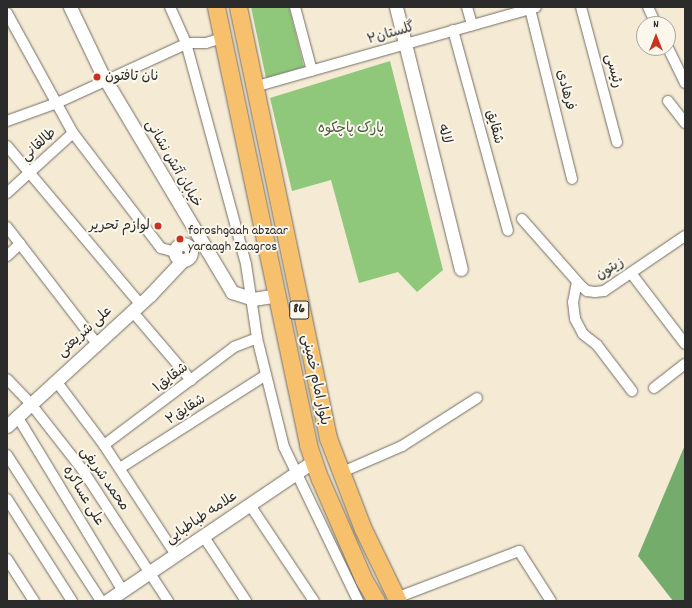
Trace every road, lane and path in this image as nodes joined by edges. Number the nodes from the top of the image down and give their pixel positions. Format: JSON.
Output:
{"nodes":[{"id":1,"x":70,"y":7,"type":"edge"},
{"id":2,"x":170,"y":7,"type":"edge"},
{"id":3,"x":216,"y":7,"type":"edge"},
{"id":4,"x":238,"y":7,"type":"edge"},
{"id":5,"x":295,"y":7,"type":"edge"},
{"id":6,"x":396,"y":7,"type":"edge"},
{"id":7,"x":467,"y":7,"type":"edge"},
{"id":8,"x":581,"y":7,"type":"edge"},
{"id":9,"x":533,"y":8,"type":"edge"},
{"id":10,"x":7,"y":14,"type":"edge"},
{"id":11,"x":472,"y":25,"type":"junction"},
{"id":12,"x":453,"y":30,"type":"junction"},
{"id":13,"x":222,"y":38,"type":"junction"},
{"id":14,"x":186,"y":43,"type":"junction"},
{"id":15,"x":405,"y":44,"type":"junction"},
{"id":16,"x":672,"y":56,"type":"edge"},
{"id":17,"x":312,"y":71,"type":"junction"},
{"id":18,"x":106,"y":82,"type":"junction"},
{"id":19,"x":685,"y":83,"type":"edge"},
{"id":20,"x":254,"y":87,"type":"junction"},
{"id":21,"x":668,"y":102,"type":"dead end"},
{"id":22,"x":57,"y":103,"type":"junction"},
{"id":23,"x":7,"y":121,"type":"edge"},
{"id":24,"x":685,"y":123,"type":"edge"},
{"id":25,"x":73,"y":133,"type":"junction"},
{"id":26,"x":617,"y":142,"type":"dead end"},
{"id":27,"x":7,"y":146,"type":"edge"},
{"id":28,"x":29,"y":172,"type":"junction"},
{"id":29,"x":572,"y":179,"type":"dead end"},
{"id":30,"x":7,"y":193,"type":"edge"},
{"id":31,"x":522,"y":219,"type":"dead end"},
{"id":32,"x":190,"y":224,"type":"junction"},
{"id":33,"x":7,"y":227,"type":"edge"},
{"id":34,"x":508,"y":230,"type":"dead end"},
{"id":35,"x":685,"y":236,"type":"edge"},
{"id":36,"x":20,"y":244,"type":"junction"},
{"id":37,"x":184,"y":253,"type":"junction"},
{"id":38,"x":7,"y":256,"type":"edge"},
{"id":39,"x":212,"y":261,"type":"junction"},
{"id":40,"x":461,"y":269,"type":"dead end"},
{"id":41,"x":631,"y":273,"type":"junction"},
{"id":42,"x":577,"y":282,"type":"junction"},
{"id":43,"x":296,"y":292,"type":"junction"},
{"id":44,"x":278,"y":295,"type":"junction"},
{"id":45,"x":253,"y":299,"type":"junction"},
{"id":46,"x":136,"y":308,"type":"junction"},
{"id":47,"x":257,"y":338,"type":"junction"},
{"id":48,"x":97,"y":344,"type":"junction"},
{"id":49,"x":685,"y":344,"type":"edge"},
{"id":50,"x":685,"y":364,"type":"edge"},
{"id":51,"x":266,"y":375,"type":"junction"},
{"id":52,"x":7,"y":379,"type":"edge"},
{"id":53,"x":191,"y":380,"type":"junction"},
{"id":54,"x":56,"y":381,"type":"junction"},
{"id":55,"x":654,"y":388,"type":"dead end"},
{"id":56,"x":632,"y":391,"type":"dead end"},
{"id":57,"x":477,"y":398,"type":"dead end"},
{"id":58,"x":31,"y":404,"type":"junction"},
{"id":59,"x":17,"y":416,"type":"junction"},
{"id":60,"x":7,"y":426,"type":"edge"},
{"id":61,"x":104,"y":445,"type":"junction"},
{"id":62,"x":7,"y":455,"type":"edge"},
{"id":63,"x":314,"y":461,"type":"junction"},
{"id":64,"x":120,"y":468,"type":"junction"},
{"id":65,"x":296,"y":473,"type":"junction"},
{"id":66,"x":340,"y":473,"type":"junction"},
{"id":67,"x":7,"y":499,"type":"edge"},
{"id":68,"x":250,"y":505,"type":"junction"},
{"id":69,"x":204,"y":537,"type":"junction"},
{"id":70,"x":176,"y":555,"type":"junction"},
{"id":71,"x":7,"y":559,"type":"edge"},
{"id":72,"x":150,"y":572,"type":"junction"},
{"id":73,"x":122,"y":590,"type":"junction"},
{"id":74,"x":397,"y":599,"type":"edge"},
{"id":75,"x":34,"y":601,"type":"edge"},
{"id":76,"x":72,"y":601,"type":"edge"},
{"id":77,"x":101,"y":601,"type":"edge"},
{"id":78,"x":107,"y":601,"type":"edge"},
{"id":79,"x":168,"y":601,"type":"edge"},
{"id":80,"x":246,"y":601,"type":"edge"},
{"id":81,"x":314,"y":601,"type":"edge"},
{"id":82,"x":358,"y":601,"type":"edge"},
{"id":83,"x":376,"y":601,"type":"edge"},
{"id":84,"x":551,"y":601,"type":"edge"}],
"edges":[{"from":1,"to":18,"type":"street","name":"خیابان آتش نشانی"},
{"from":2,"to":14,"type":"street"},
{"from":3,"to":13,"type":"main road","name":"بلوار امام خمینی","number":"86"},
{"from":4,"to":20,"type":"main road","name":"بلوار امام خمینی","number":"86"},
{"from":5,"to":17,"type":"street"},
{"from":6,"to":15,"type":"street","name":"لاله"},
{"from":7,"to":11,"type":"street"},
{"from":8,"to":26,"type":"street","name":"رئیسی"},
{"from":9,"to":11,"type":"street","name":"گلستان۲"},
{"from":9,"to":29,"type":"street","name":"فرهادی"},
{"from":10,"to":22,"type":"street"},
{"from":11,"to":12,"type":"street","name":"گلستان۲"},
{"from":12,"to":15,"type":"street","name":"گلستان۲"},
{"from":12,"to":34,"type":"street","name":"شقایق"},
{"from":13,"to":14,"type":"street"},
{"from":13,"to":44,"type":"main road","name":"بلوار امام خمینی","number":"86"},
{"from":14,"to":18,"type":"street"},
{"from":14,"to":45,"type":"street"},
{"from":15,"to":17,"type":"street","name":"گلستان۲"},
{"from":15,"to":40,"type":"street","name":"لاله"},
{"from":16,"to":19,"type":"street"},
{"from":17,"to":20,"type":"street","name":"گلستان۲"},
{"from":18,"to":22,"type":"street"},
{"from":18,"to":32,"type":"street","name":"خیابان آتش نشانی"},
{"from":20,"to":43,"type":"main road","name":"بلوار امام خمینی","number":"86"},
{"from":21,"to":24,"type":"street"},
{"from":22,"to":23,"type":"street"},
{"from":22,"to":25,"type":"street"},
{"from":25,"to":28,"type":"street","name":"طالقانی"},
{"from":25,"to":37,"type":"street"},
{"from":27,"to":28,"type":"street"},
{"from":28,"to":30,"type":"street","name":"طالقانی"},
{"from":28,"to":46,"type":"street"},
{"from":31,"to":42,"type":"street","name":"زیتون"},
{"from":32,"to":37,"type":"street"},
{"from":32,"to":39,"type":"street","name":"خیابان آتش نشانی"},
{"from":33,"to":36,"type":"street"},
{"from":35,"to":41,"type":"street","name":"زیتون"},
{"from":36,"to":38,"type":"street"},
{"from":36,"to":48,"type":"street"},
{"from":37,"to":39,"type":"street"},
{"from":37,"to":46,"type":"street","name":"علی شریعتی"},
{"from":39,"to":45,"type":"street","name":"خیابان آتش نشانی"},
{"from":41,"to":42,"type":"street","name":"زیتون"},
{"from":41,"to":49,"type":"street"},
{"from":42,"to":56,"type":"street"},
{"from":43,"to":44,"type":"main road"},
{"from":43,"to":66,"type":"main road","name":"بلوار امام خمینی","number":"86"},
{"from":44,"to":45,"type":"street","name":"خیابان آتش نشانی"},
{"from":44,"to":63,"type":"main road","name":"بلوار امام خمینی","number":"86"},
{"from":45,"to":47,"type":"street"},
{"from":46,"to":48,"type":"street","name":"علی شریعتی"},
{"from":46,"to":53,"type":"street"},
{"from":47,"to":51,"type":"street"},
{"from":47,"to":53,"type":"street","name":"شقایق۱"},
{"from":48,"to":54,"type":"street","name":"علی شریعتی"},
{"from":50,"to":55,"type":"street"},
{"from":51,"to":64,"type":"street","name":"شقایق۲"},
{"from":51,"to":65,"type":"street"},
{"from":52,"to":58,"type":"street","name":"محمد شریفی"},
{"from":53,"to":61,"type":"street","name":"شقایق۱"},
{"from":54,"to":58,"type":"street","name":"علی شریعتی"},
{"from":54,"to":61,"type":"street"},
{"from":57,"to":66,"type":"street"},
{"from":58,"to":59,"type":"street","name":"علی شریعتی"},
{"from":58,"to":72,"type":"street","name":"محمد شریفی"},
{"from":59,"to":60,"type":"street","name":"علی شریعتی"},
{"from":59,"to":73,"type":"street","name":"علی عساکره"},
{"from":61,"to":64,"type":"street"},
{"from":62,"to":77,"type":"street"},
{"from":63,"to":65,"type":"street","name":"علامه طباطبایی"},
{"from":63,"to":83,"type":"main road","name":"بلوار امام خمینی","number":"86"},
{"from":64,"to":70,"type":"street"},
{"from":65,"to":68,"type":"street","name":"علامه طباطبایی"},
{"from":65,"to":82,"type":"street"},
{"from":66,"to":74,"type":"main road","name":"بلوار امام خمینی","number":"86"},
{"from":67,"to":76,"type":"street"},
{"from":68,"to":69,"type":"street","name":"علامه طباطبایی"},
{"from":68,"to":81,"type":"street"},
{"from":69,"to":70,"type":"street","name":"علامه طباطبایی"},
{"from":69,"to":80,"type":"street"},
{"from":70,"to":72,"type":"street","name":"علامه طباطبایی"},
{"from":71,"to":75,"type":"street"},
{"from":72,"to":73,"type":"street","name":"علامه طباطبایی"},
{"from":72,"to":79,"type":"street","name":"محمد شریفی"},
{"from":73,"to":78,"type":"street","name":"علامه طباطبایی"},
{"from":74,"to":84,"type":"street"}]}
